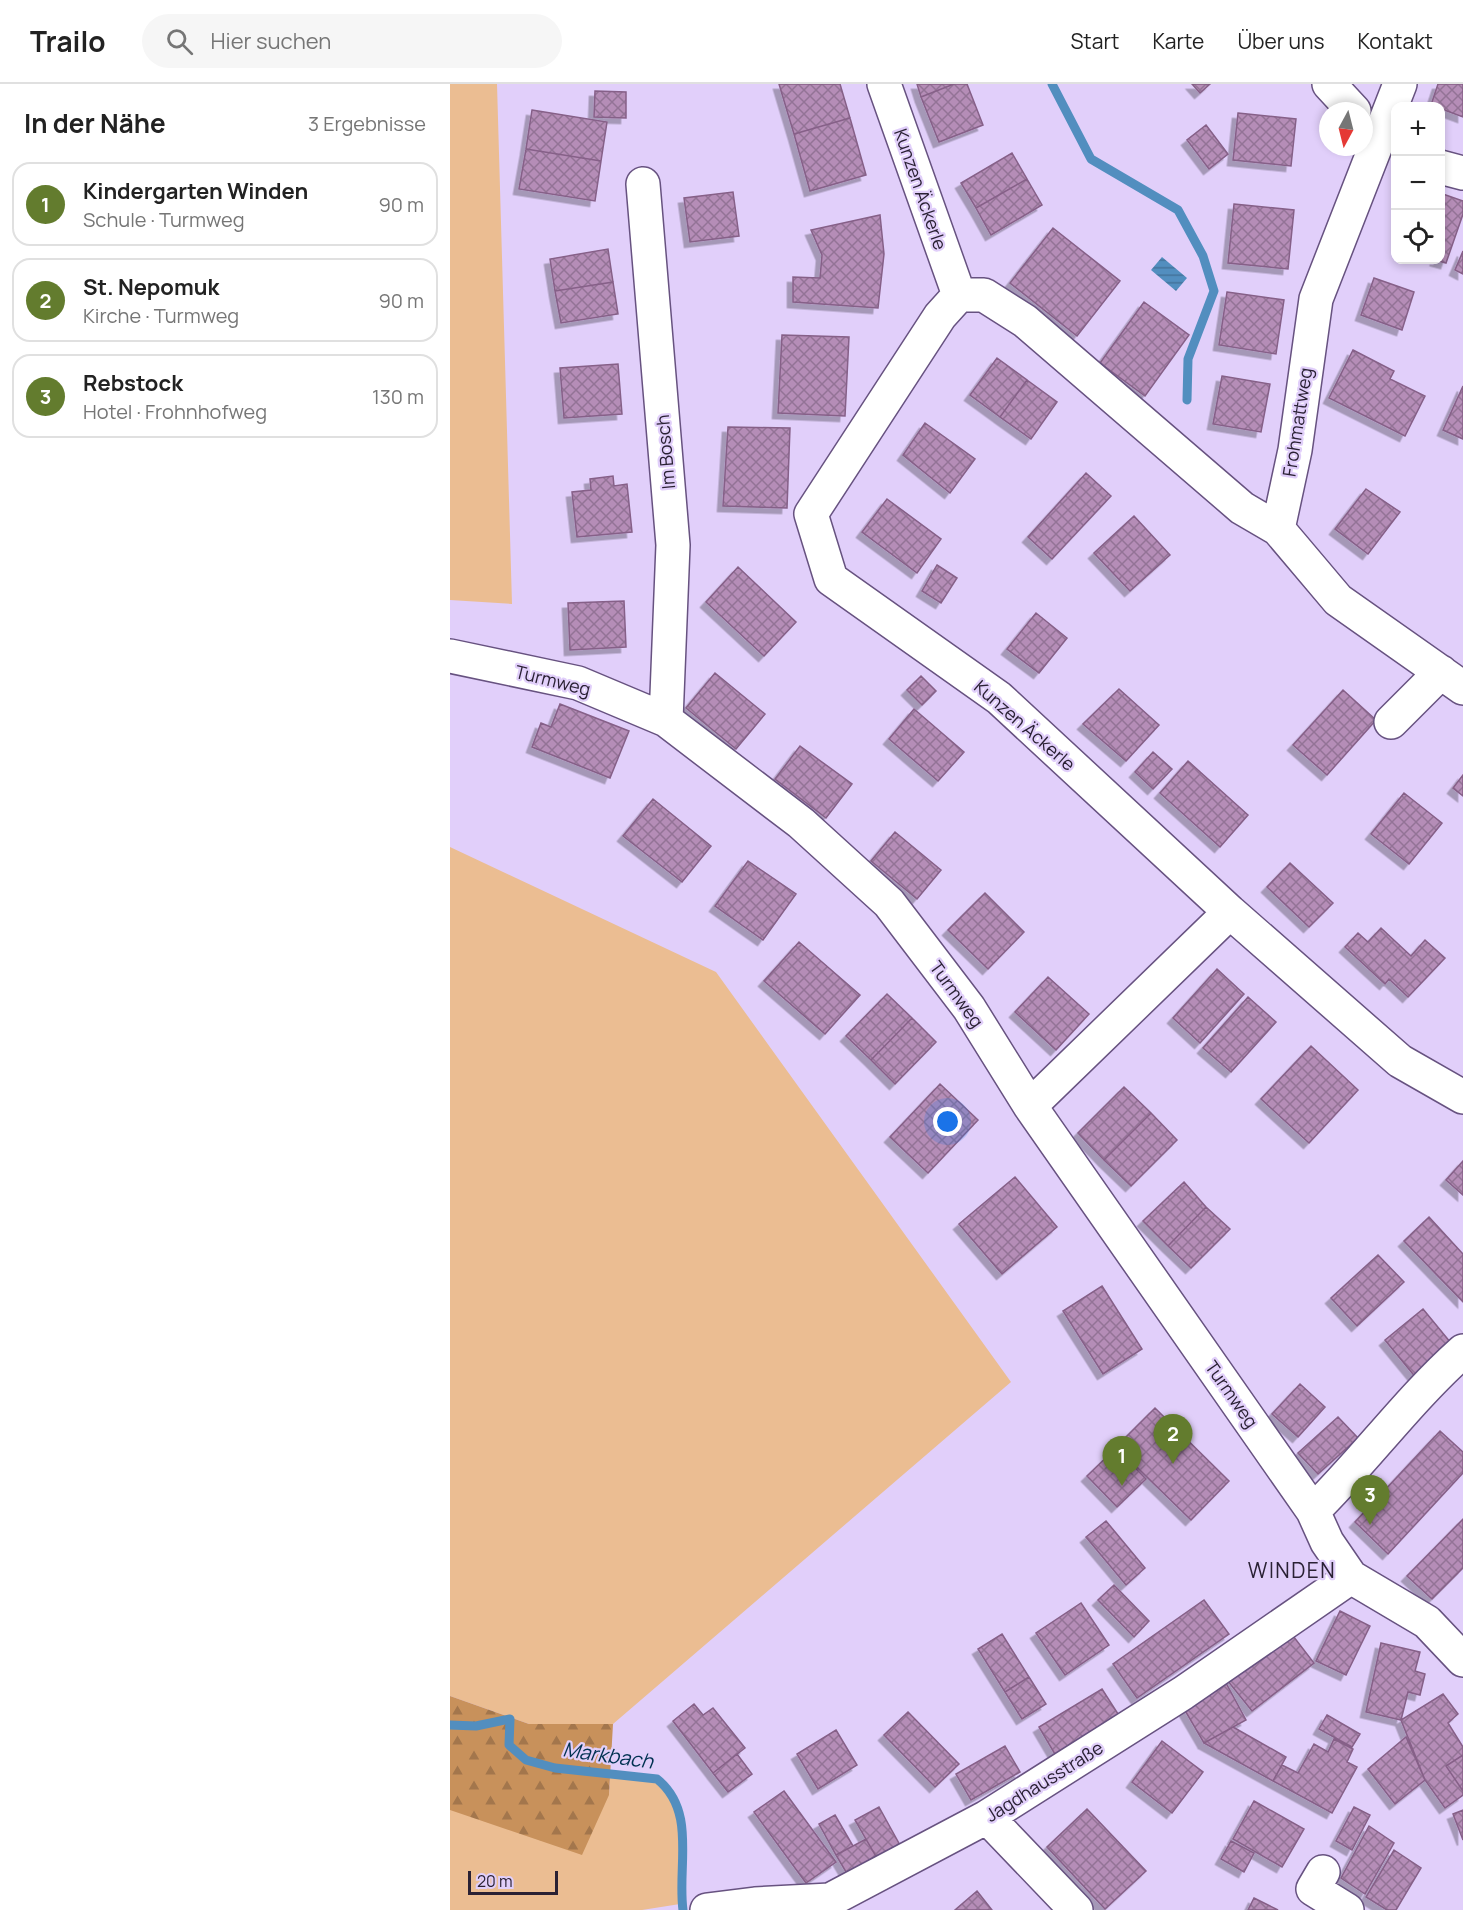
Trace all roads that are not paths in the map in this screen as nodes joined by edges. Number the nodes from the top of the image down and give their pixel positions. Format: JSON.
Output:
{"nodes":[{"id":1,"x":884,"y":84,"type":"edge"},
{"id":2,"x":1329,"y":84,"type":"edge"},
{"id":3,"x":1400,"y":84,"type":"edge"},
{"id":4,"x":1346,"y":102,"type":"edge"},
{"id":5,"x":1380,"y":137,"type":"edge"},
{"id":6,"x":1445,"y":168,"type":"edge"},
{"id":7,"x":1463,"y":173,"type":"edge"},
{"id":8,"x":643,"y":184,"type":"dead end"},
{"id":9,"x":959,"y":295,"type":"junction"},
{"id":10,"x":1278,"y":529,"type":"junction"},
{"id":11,"x":450,"y":656,"type":"edge"},
{"id":12,"x":1452,"y":680,"type":"edge"},
{"id":13,"x":666,"y":720,"type":"junction"},
{"id":14,"x":1391,"y":722,"type":"dead end"},
{"id":15,"x":1230,"y":912,"type":"junction"},
{"id":16,"x":1463,"y":1097,"type":"edge"},
{"id":17,"x":1030,"y":1106,"type":"junction"},
{"id":18,"x":1463,"y":1351,"type":"edge"},
{"id":19,"x":1313,"y":1511,"type":"junction"},
{"id":20,"x":1351,"y":1577,"type":"junction"},
{"id":21,"x":1463,"y":1660,"type":"edge"},
{"id":22,"x":987,"y":1817,"type":"junction"},
{"id":23,"x":1323,"y":1872,"type":"dead end"},
{"id":24,"x":707,"y":1910,"type":"edge"},
{"id":25,"x":1076,"y":1910,"type":"edge"},
{"id":26,"x":1347,"y":1910,"type":"edge"}],
"edges":[{"from":1,"to":9,"type":"street","name":"Kunzen Äckerle"},
{"from":2,"to":4,"type":"street"},
{"from":3,"to":5,"type":"street","name":"Frohmattweg"},
{"from":5,"to":10,"type":"street","name":"Frohmattweg"},
{"from":6,"to":7,"type":"street"},
{"from":8,"to":13,"type":"street","name":"Im Bosch"},
{"from":9,"to":10,"type":"street"},
{"from":9,"to":15,"type":"street","name":"Kunzen Äckerle"},
{"from":10,"to":12,"type":"street"},
{"from":11,"to":13,"type":"street","name":"Turmweg"},
{"from":12,"to":14,"type":"street"},
{"from":13,"to":17,"type":"street","name":"Turmweg"},
{"from":15,"to":16,"type":"street","name":"Kunzen Äckerle"},
{"from":15,"to":17,"type":"street"},
{"from":17,"to":19,"type":"street","name":"Turmweg"},
{"from":18,"to":19,"type":"street"},
{"from":19,"to":20,"type":"street","name":"Turmweg"},
{"from":20,"to":21,"type":"street"},
{"from":20,"to":22,"type":"street","name":"Jagdhausstraße"},
{"from":22,"to":24,"type":"street","name":"Jagdhausstraße"},
{"from":22,"to":25,"type":"street"},
{"from":23,"to":26,"type":"street"}]}
